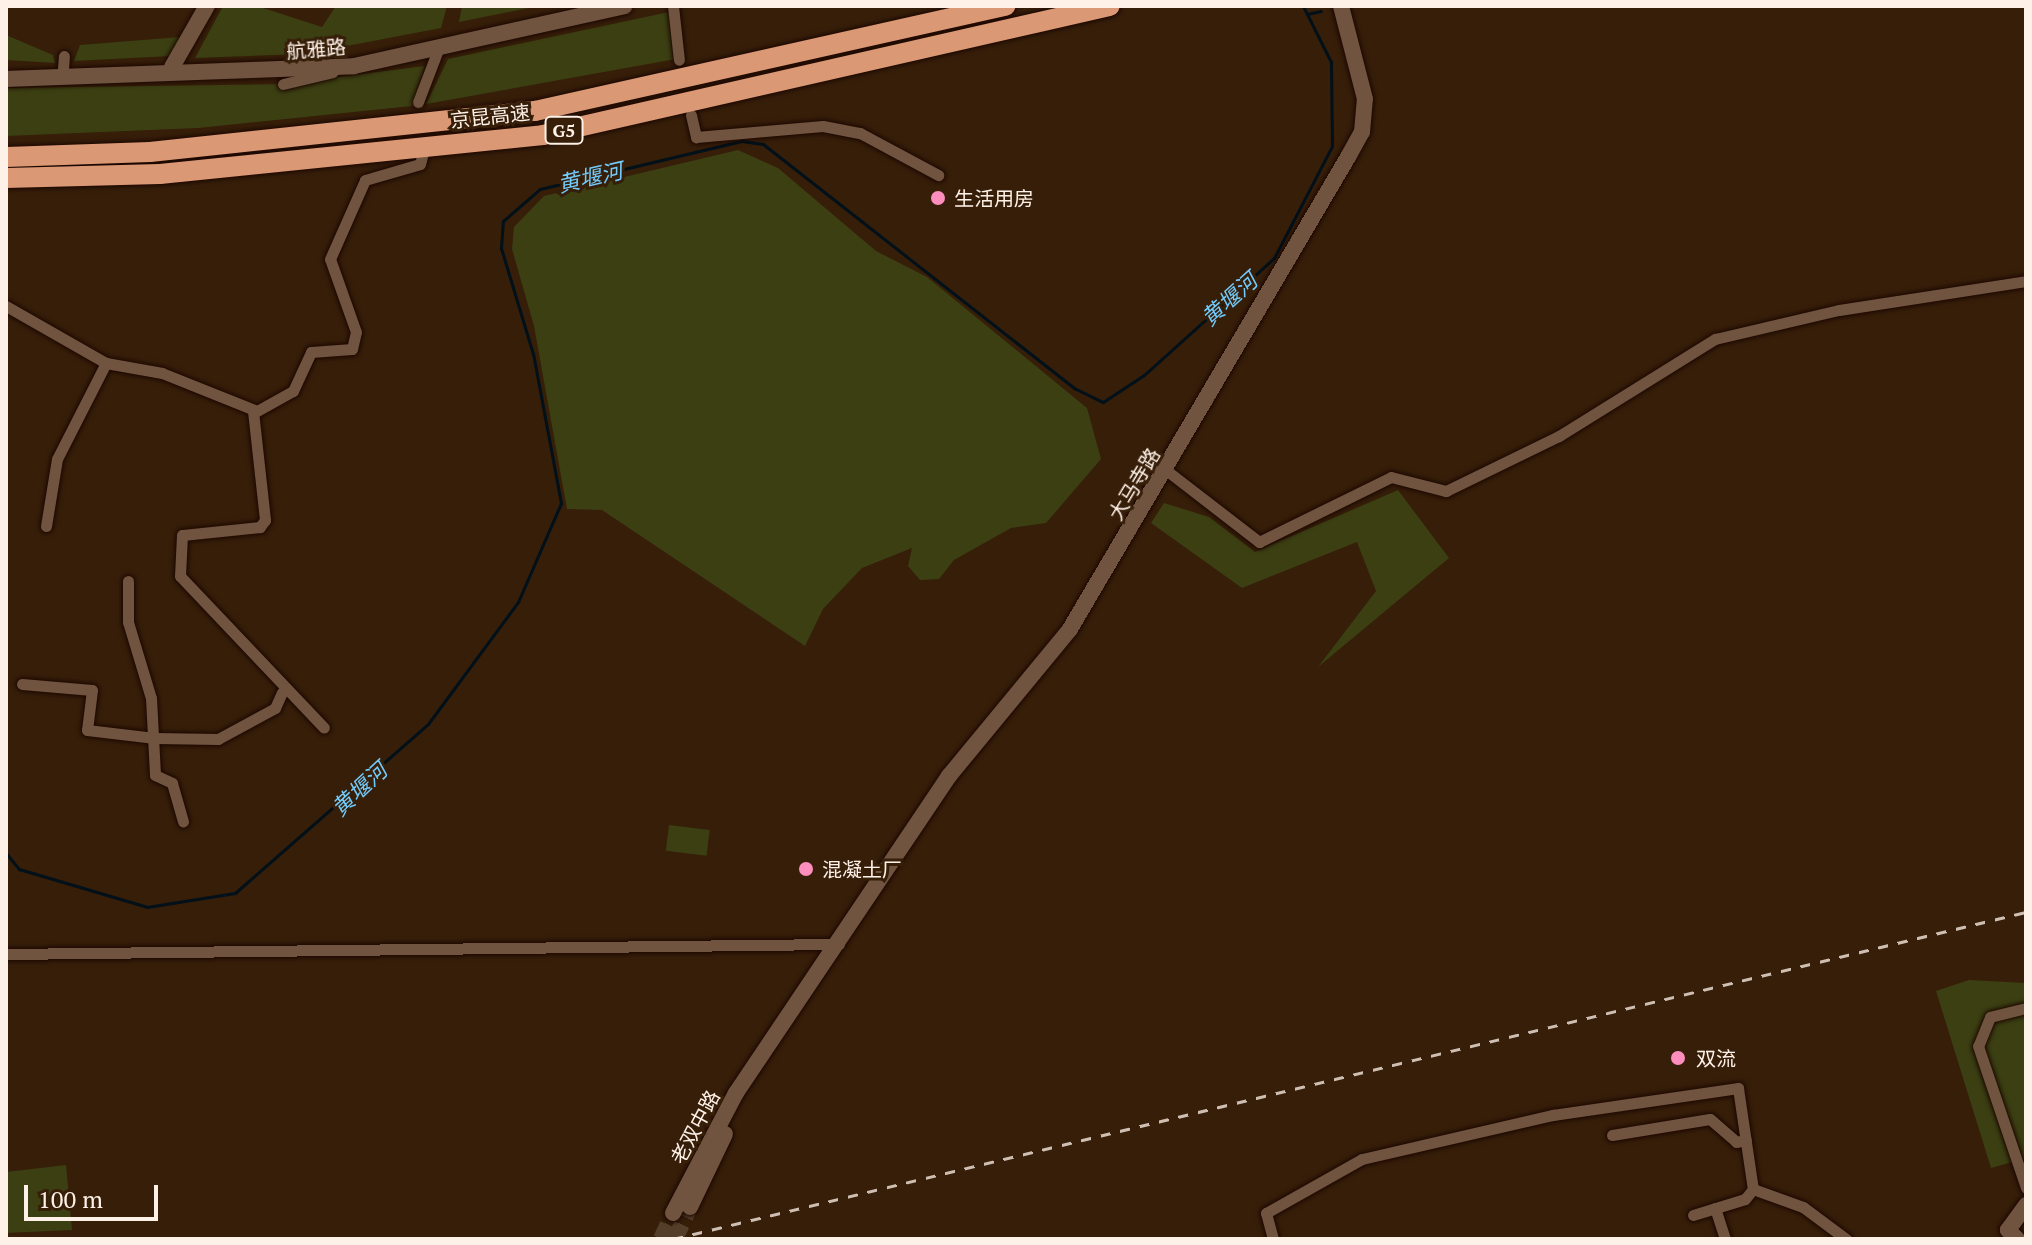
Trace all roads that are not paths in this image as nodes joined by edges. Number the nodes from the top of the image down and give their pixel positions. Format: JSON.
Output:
{"nodes":[{"id":1,"x":207,"y":6,"type":"edge"},
{"id":2,"x":586,"y":6,"type":"edge"},
{"id":3,"x":624,"y":6,"type":"edge"},
{"id":4,"x":673,"y":6,"type":"edge"},
{"id":5,"x":1005,"y":6,"type":"edge"},
{"id":6,"x":1110,"y":6,"type":"edge"},
{"id":7,"x":1341,"y":6,"type":"edge"},
{"id":8,"x":441,"y":47,"type":"junction"},
{"id":9,"x":679,"y":60,"type":"dead end"},
{"id":10,"x":172,"y":67,"type":"junction"},
{"id":11,"x":6,"y":70,"type":"edge"},
{"id":12,"x":6,"y":79,"type":"edge"},
{"id":13,"x":283,"y":84,"type":"dead end"},
{"id":14,"x":418,"y":102,"type":"dead end"},
{"id":15,"x":691,"y":115,"type":"dead end"},
{"id":16,"x":423,"y":153,"type":"dead end"},
{"id":17,"x":6,"y":157,"type":"edge"},
{"id":18,"x":938,"y":175,"type":"dead end"},
{"id":19,"x":6,"y":178,"type":"edge"},
{"id":20,"x":2026,"y":281,"type":"edge"},
{"id":21,"x":6,"y":306,"type":"edge"},
{"id":22,"x":106,"y":363,"type":"junction"},
{"id":23,"x":253,"y":411,"type":"junction"},
{"id":24,"x":1166,"y":470,"type":"junction"},
{"id":25,"x":46,"y":526,"type":"dead end"},
{"id":26,"x":128,"y":581,"type":"dead end"},
{"id":27,"x":22,"y":684,"type":"dead end"},
{"id":28,"x":282,"y":692,"type":"junction"},
{"id":29,"x":324,"y":728,"type":"dead end"},
{"id":30,"x":155,"y":738,"type":"junction"},
{"id":31,"x":183,"y":821,"type":"dead end"},
{"id":32,"x":840,"y":944,"type":"junction"},
{"id":33,"x":6,"y":954,"type":"edge"},
{"id":34,"x":2026,"y":1008,"type":"edge"},
{"id":35,"x":757,"y":1063,"type":"junction"},
{"id":36,"x":1612,"y":1135,"type":"dead end"},
{"id":37,"x":1746,"y":1140,"type":"junction"},
{"id":38,"x":2026,"y":1188,"type":"edge"},
{"id":39,"x":1753,"y":1189,"type":"junction"},
{"id":40,"x":2026,"y":1205,"type":"edge"},
{"id":41,"x":690,"y":1207,"type":"tunnel mouth"},
{"id":42,"x":1715,"y":1208,"type":"junction"},
{"id":43,"x":673,"y":1213,"type":"tunnel mouth"},
{"id":44,"x":1693,"y":1215,"type":"dead end"},
{"id":45,"x":2009,"y":1236,"type":"edge"},
{"id":46,"x":1273,"y":1239,"type":"edge"},
{"id":47,"x":1725,"y":1239,"type":"edge"},
{"id":48,"x":1846,"y":1239,"type":"edge"}],
"edges":[{"from":1,"to":10,"type":"street"},
{"from":2,"to":10,"type":"street","name":"航雅路"},
{"from":3,"to":8,"type":"street","name":"航雅路"},
{"from":4,"to":9,"type":"street"},
{"from":5,"to":17,"type":"highway","name":"京昆高速","number":"G5"},
{"from":6,"to":19,"type":"highway","name":"京昆高速","number":"G5"},
{"from":7,"to":24,"type":"street","name":"大马寺路"},
{"from":8,"to":12,"type":"street","name":"航雅路"},
{"from":8,"to":13,"type":"street"},
{"from":8,"to":14,"type":"street"},
{"from":10,"to":11,"type":"street","name":"航雅路"},
{"from":15,"to":18,"type":"street"},
{"from":16,"to":23,"type":"street"},
{"from":20,"to":24,"type":"street"},
{"from":21,"to":22,"type":"street"},
{"from":22,"to":23,"type":"street"},
{"from":22,"to":25,"type":"street"},
{"from":23,"to":28,"type":"street"},
{"from":24,"to":32,"type":"street","name":"大马寺路"},
{"from":26,"to":30,"type":"street"},
{"from":27,"to":30,"type":"street"},
{"from":28,"to":29,"type":"street"},
{"from":28,"to":30,"type":"street"},
{"from":30,"to":31,"type":"street"},
{"from":32,"to":33,"type":"street"},
{"from":32,"to":35,"type":"street","name":"老双中路"},
{"from":34,"to":38,"type":"street"},
{"from":35,"to":41,"type":"street","name":"老双中路"},
{"from":35,"to":43,"type":"street","name":"老双中路"},
{"from":36,"to":37,"type":"street"},
{"from":37,"to":39,"type":"street"},
{"from":37,"to":46,"type":"street"},
{"from":39,"to":42,"type":"street"},
{"from":39,"to":48,"type":"street"},
{"from":40,"to":45,"type":"street"},
{"from":42,"to":44,"type":"street"},
{"from":42,"to":47,"type":"street"}]}
